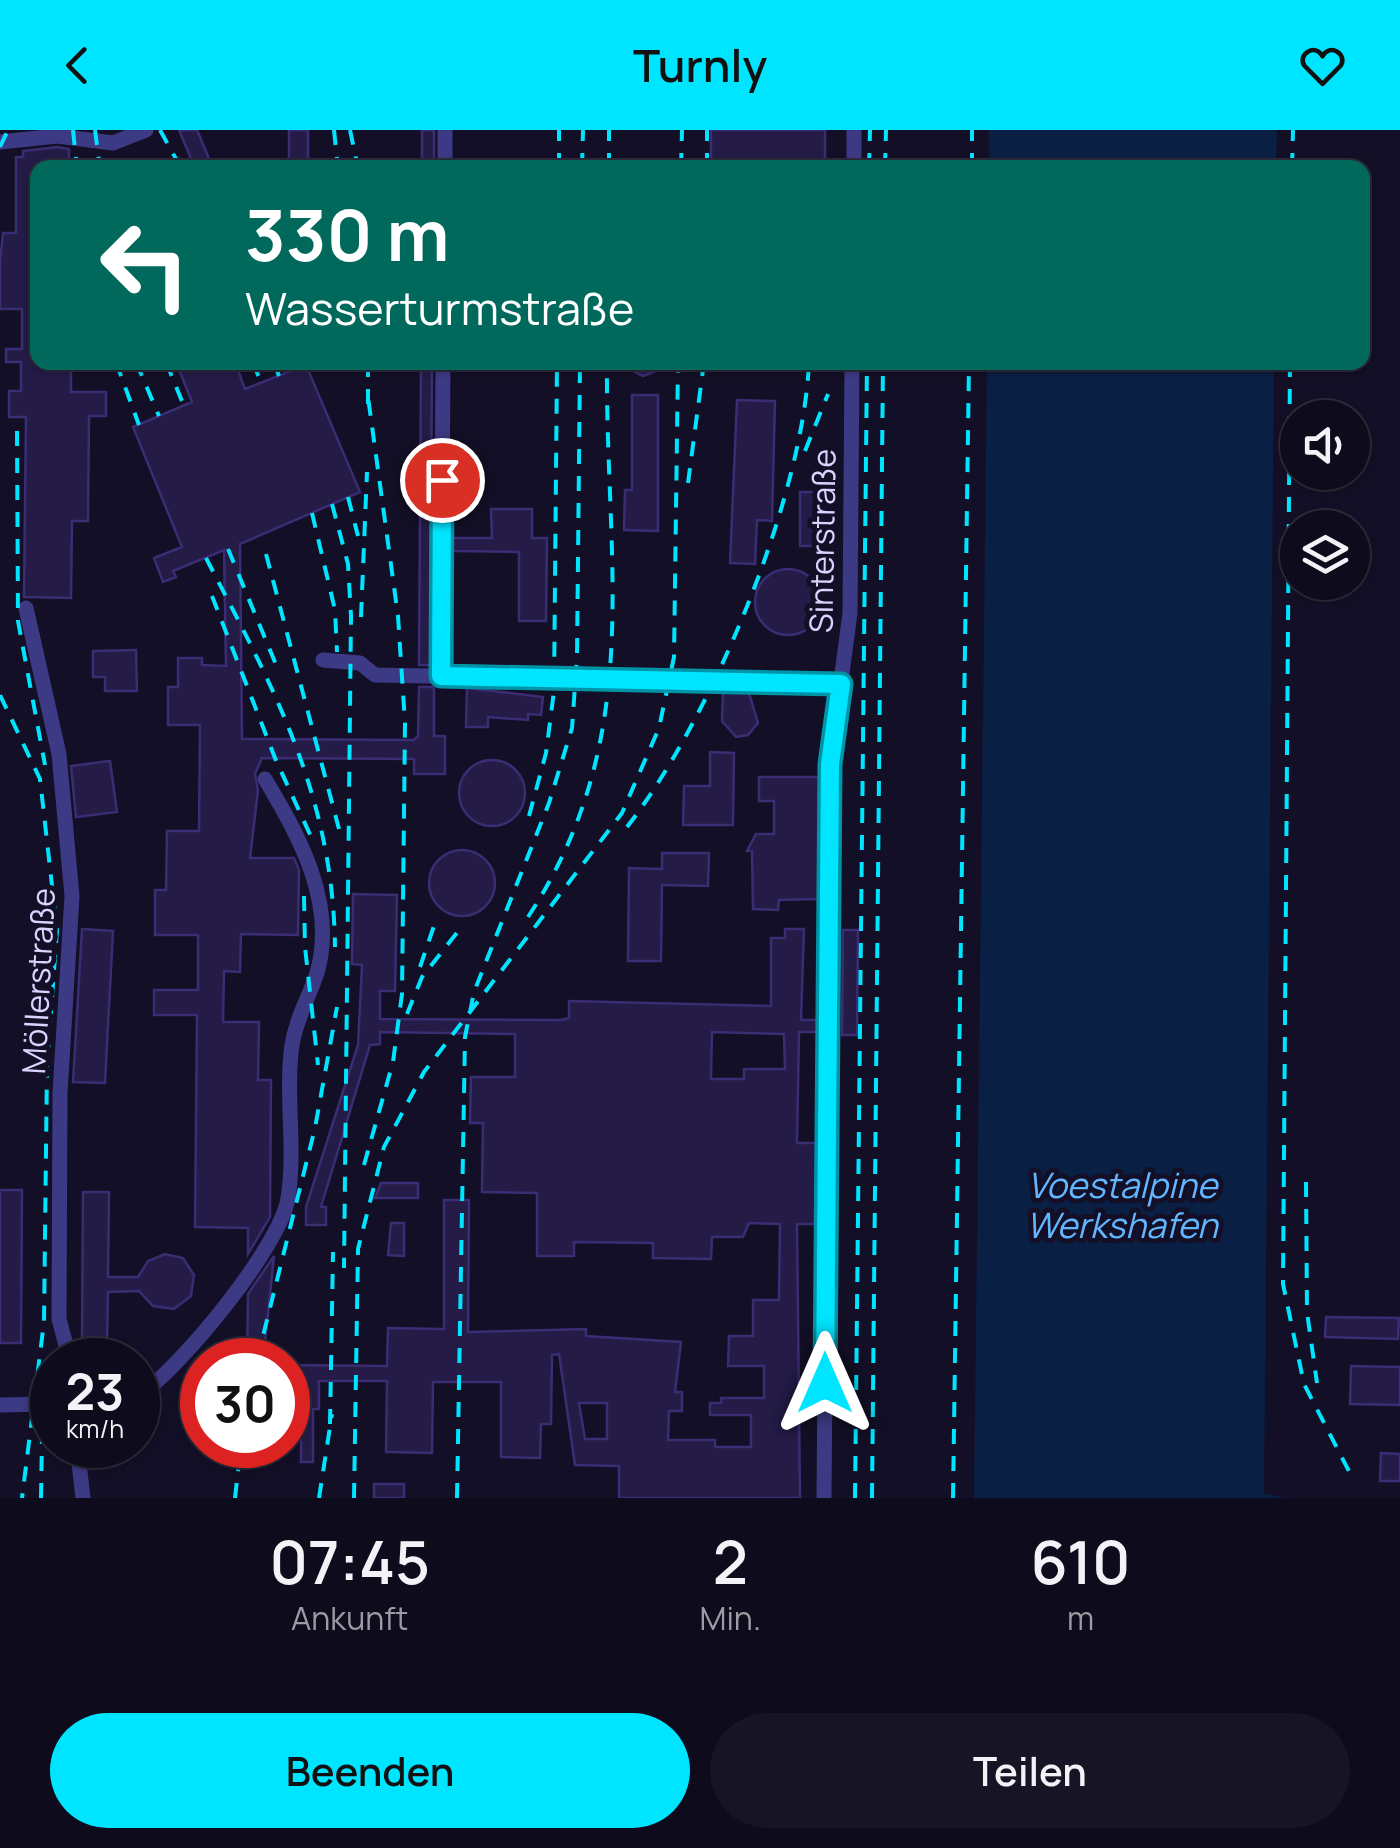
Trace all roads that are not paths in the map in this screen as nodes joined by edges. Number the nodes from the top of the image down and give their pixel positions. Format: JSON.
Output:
{"nodes":[{"id":1,"x":146,"y":130,"type":"edge"},
{"id":2,"x":445,"y":130,"type":"edge"},
{"id":3,"x":854,"y":130,"type":"edge"},
{"id":4,"x":0,"y":142,"type":"edge"},
{"id":5,"x":444,"y":160,"type":"edge"},
{"id":6,"x":854,"y":160,"type":"edge"},
{"id":7,"x":443,"y":370,"type":"edge"},
{"id":8,"x":852,"y":370,"type":"edge"},
{"id":9,"x":26,"y":608,"type":"dead end"},
{"id":10,"x":323,"y":660,"type":"dead end"},
{"id":11,"x":441,"y":676,"type":"junction"},
{"id":12,"x":841,"y":684,"type":"junction"},
{"id":13,"x":266,"y":778,"type":"dead end"},
{"id":14,"x":64,"y":1338,"type":"edge"},
{"id":15,"x":160,"y":1377,"type":"edge"},
{"id":16,"x":30,"y":1404,"type":"edge"},
{"id":17,"x":0,"y":1405,"type":"edge"},
{"id":18,"x":79,"y":1468,"type":"edge"},
{"id":19,"x":82,"y":1498,"type":"edge"},
{"id":20,"x":824,"y":1498,"type":"edge"}],
"edges":[{"from":1,"to":4,"type":"street"},
{"from":2,"to":5,"type":"street"},
{"from":3,"to":6,"type":"street"},
{"from":7,"to":11,"type":"street"},
{"from":8,"to":12,"type":"street","name":"Sinterstraße"},
{"from":9,"to":14,"type":"street","name":"Möllerstraße"},
{"from":10,"to":11,"type":"street"},
{"from":11,"to":12,"type":"street"},
{"from":12,"to":20,"type":"street","name":"Sinterstraße"},
{"from":13,"to":15,"type":"street"},
{"from":16,"to":17,"type":"street"},
{"from":18,"to":19,"type":"street"}]}
